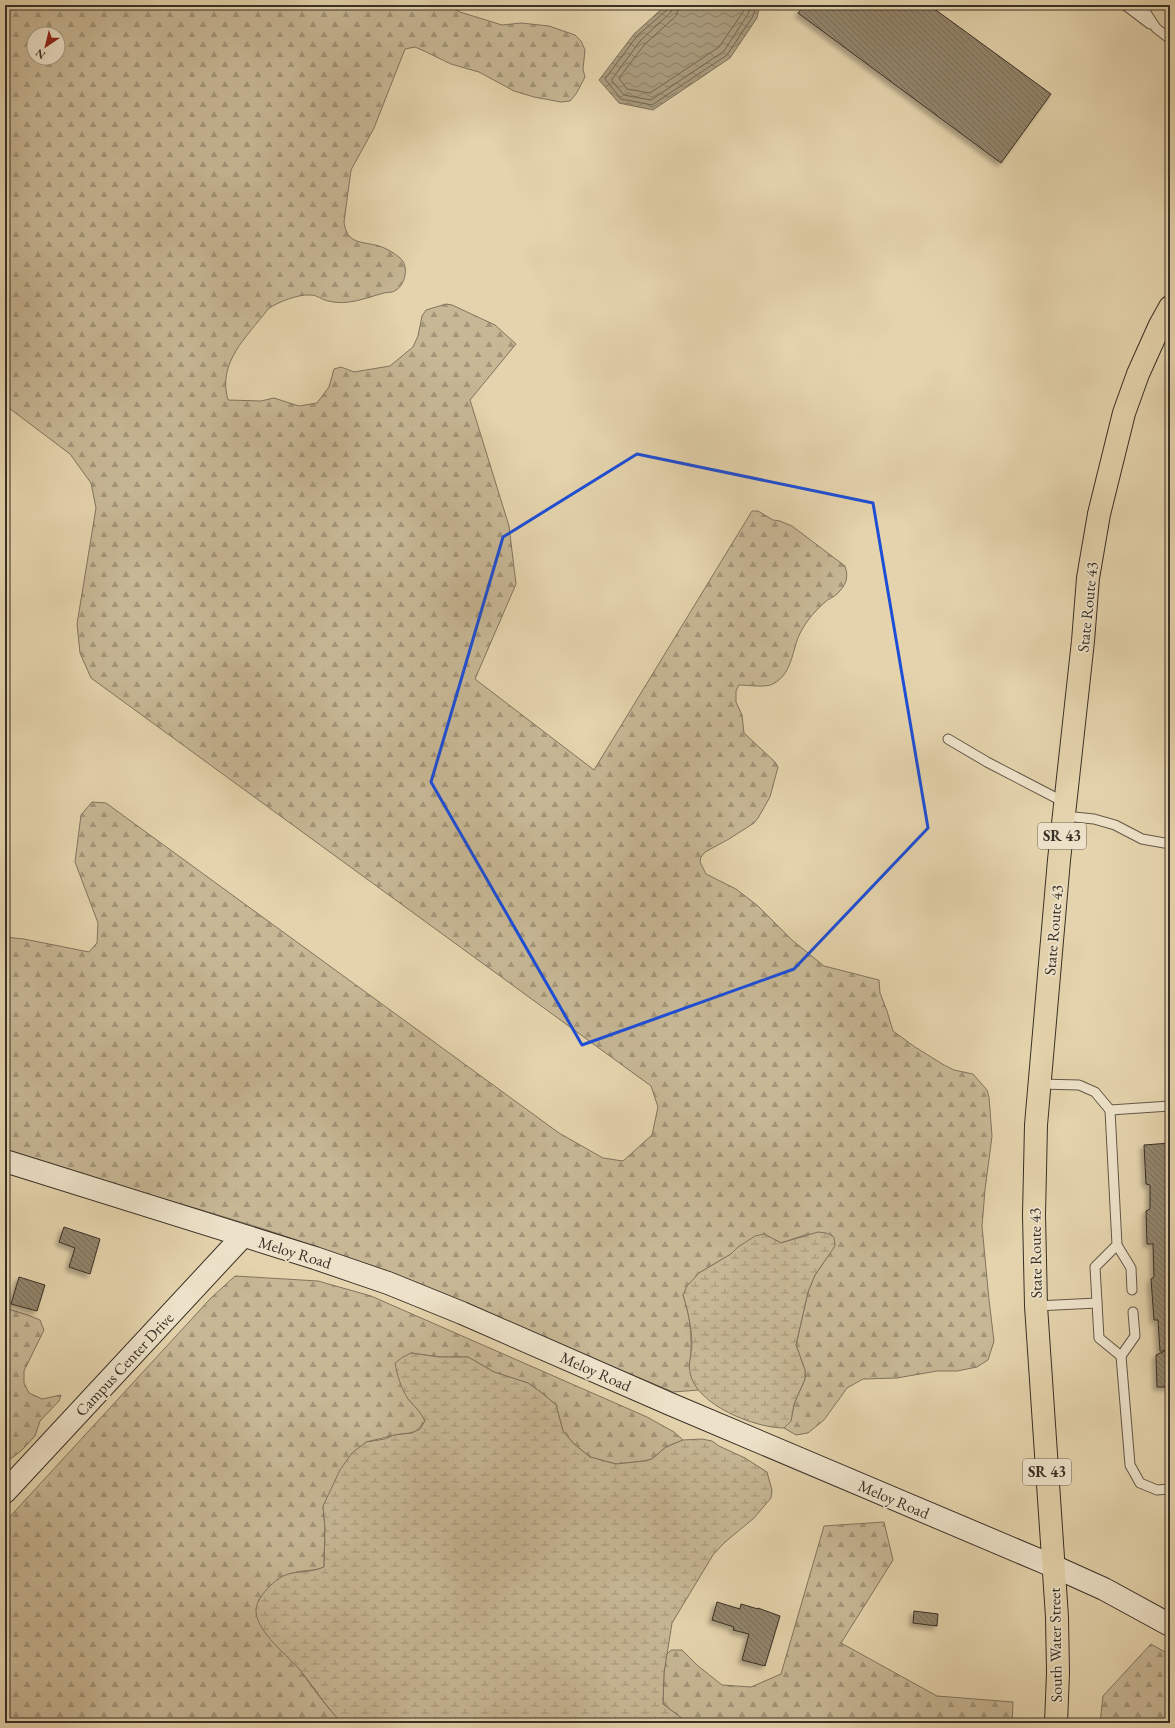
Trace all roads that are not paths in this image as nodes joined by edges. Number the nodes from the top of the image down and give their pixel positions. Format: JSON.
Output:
{"nodes":[{"id":1,"x":1125,"y":5,"type":"edge"},
{"id":2,"x":1141,"y":5,"type":"edge"},
{"id":3,"x":1156,"y":28,"type":"junction"},
{"id":4,"x":1170,"y":39,"type":"edge"},
{"id":5,"x":1170,"y":307,"type":"edge"},
{"id":6,"x":948,"y":738,"type":"dead end"},
{"id":7,"x":1065,"y":810,"type":"junction"},
{"id":8,"x":1170,"y":844,"type":"edge"},
{"id":9,"x":1040,"y":1084,"type":"junction"},
{"id":10,"x":1170,"y":1106,"type":"edge"},
{"id":11,"x":1110,"y":1110,"type":"junction"},
{"id":12,"x":5,"y":1161,"type":"edge"},
{"id":13,"x":243,"y":1236,"type":"junction"},
{"id":14,"x":1117,"y":1245,"type":"junction"},
{"id":15,"x":1132,"y":1290,"type":"dead end"},
{"id":16,"x":1097,"y":1303,"type":"junction"},
{"id":17,"x":1036,"y":1306,"type":"junction"},
{"id":18,"x":1133,"y":1312,"type":"dead end"},
{"id":19,"x":1121,"y":1356,"type":"junction"},
{"id":20,"x":1170,"y":1489,"type":"edge"},
{"id":21,"x":5,"y":1492,"type":"edge"},
{"id":22,"x":1053,"y":1566,"type":"junction"},
{"id":23,"x":1170,"y":1625,"type":"edge"},
{"id":24,"x":1056,"y":1723,"type":"edge"}],
"edges":[{"from":1,"to":3,"type":"lane"},
{"from":2,"to":3,"type":"lane"},
{"from":3,"to":4,"type":"lane"},
{"from":5,"to":7,"type":"main road","name":"State Route 43","number":"SR 43"},
{"from":6,"to":7,"type":"lane"},
{"from":7,"to":8,"type":"lane"},
{"from":7,"to":9,"type":"main road","name":"State Route 43","number":"SR 43"},
{"from":9,"to":11,"type":"lane"},
{"from":9,"to":17,"type":"main road","name":"State Route 43","number":"SR 43"},
{"from":10,"to":11,"type":"lane"},
{"from":11,"to":14,"type":"lane"},
{"from":12,"to":13,"type":"street","name":"Meloy Road"},
{"from":13,"to":21,"type":"street","name":"Campus Center Drive"},
{"from":13,"to":22,"type":"street","name":"Meloy Road"},
{"from":14,"to":15,"type":"lane"},
{"from":14,"to":16,"type":"lane"},
{"from":16,"to":17,"type":"lane"},
{"from":16,"to":19,"type":"lane"},
{"from":17,"to":22,"type":"main road","name":"State Route 43","number":"SR 43"},
{"from":18,"to":19,"type":"lane"},
{"from":19,"to":20,"type":"lane"},
{"from":22,"to":23,"type":"street","name":"Meloy Road"},
{"from":22,"to":24,"type":"main road","name":"South Water Street","number":"SR 43"}]}
